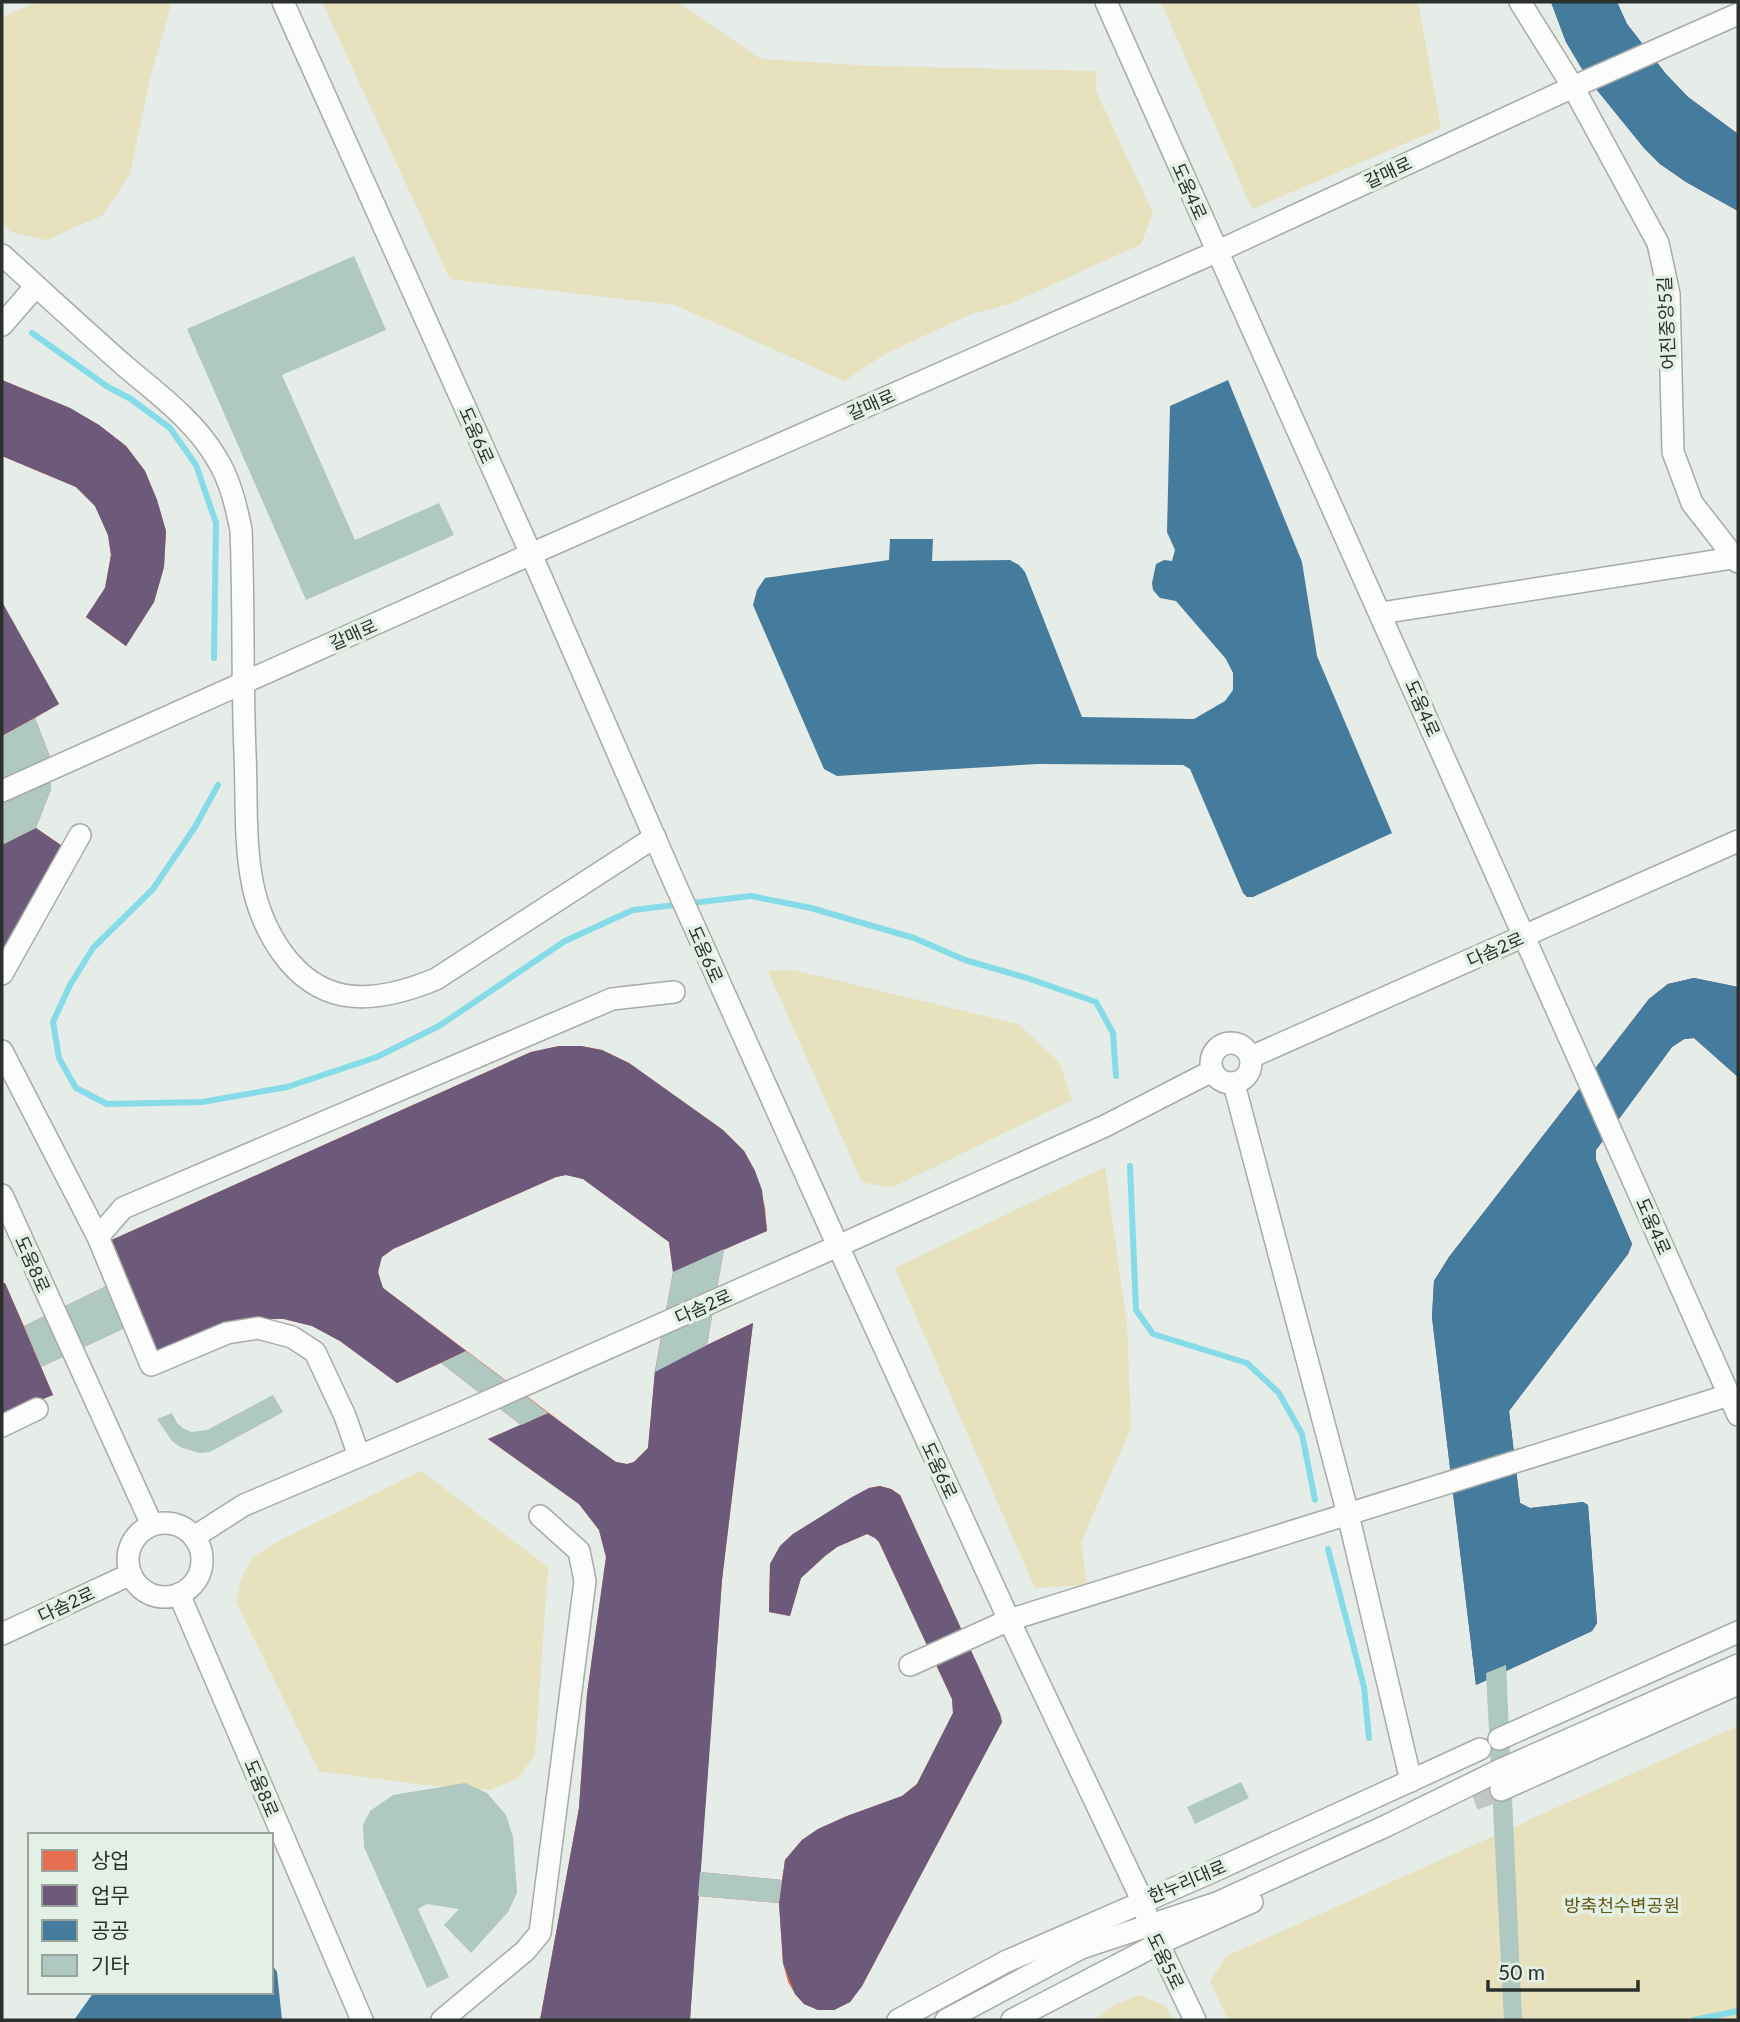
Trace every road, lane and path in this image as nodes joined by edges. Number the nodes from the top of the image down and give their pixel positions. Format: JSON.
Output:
{"nodes":[{"id":1,"x":283,"y":2,"type":"edge"},
{"id":2,"x":1106,"y":2,"type":"edge"},
{"id":3,"x":1520,"y":2,"type":"edge"},
{"id":4,"x":1738,"y":14,"type":"edge"},
{"id":5,"x":1573,"y":87,"type":"junction"},
{"id":6,"x":1216,"y":252,"type":"junction"},
{"id":7,"x":2,"y":255,"type":"edge"},
{"id":8,"x":36,"y":286,"type":"junction"},
{"id":9,"x":2,"y":325,"type":"edge"},
{"id":10,"x":531,"y":554,"type":"junction"},
{"id":11,"x":1736,"y":560,"type":"edge"},
{"id":12,"x":1381,"y":613,"type":"junction"},
{"id":13,"x":242,"y":684,"type":"junction"},
{"id":14,"x":2,"y":791,"type":"edge"},
{"id":15,"x":80,"y":835,"type":"dead end"},
{"id":16,"x":655,"y":837,"type":"junction"},
{"id":17,"x":1738,"y":841,"type":"edge"},
{"id":18,"x":1525,"y":936,"type":"junction"},
{"id":19,"x":2,"y":974,"type":"edge"},
{"id":20,"x":674,"y":992,"type":"dead end"},
{"id":21,"x":2,"y":1051,"type":"edge"},
{"id":22,"x":1251,"y":1057,"type":"junction"},
{"id":23,"x":1212,"y":1072,"type":"junction"},
{"id":24,"x":1234,"y":1084,"type":"junction"},
{"id":25,"x":2,"y":1195,"type":"edge"},
{"id":26,"x":98,"y":1237,"type":"junction"},
{"id":27,"x":838,"y":1246,"type":"junction"},
{"id":28,"x":1729,"y":1395,"type":"junction"},
{"id":29,"x":37,"y":1409,"type":"dead end"},
{"id":30,"x":1738,"y":1415,"type":"edge"},
{"id":31,"x":2,"y":1426,"type":"edge"},
{"id":32,"x":359,"y":1456,"type":"junction"},
{"id":33,"x":1348,"y":1514,"type":"junction"},
{"id":34,"x":540,"y":1516,"type":"dead end"},
{"id":35,"x":152,"y":1525,"type":"junction"},
{"id":36,"x":194,"y":1537,"type":"junction"},
{"id":37,"x":131,"y":1574,"type":"junction"},
{"id":38,"x":179,"y":1594,"type":"junction"},
{"id":39,"x":1009,"y":1620,"type":"junction"},
{"id":40,"x":1738,"y":1632,"type":"edge"},
{"id":41,"x":2,"y":1634,"type":"edge"},
{"id":42,"x":910,"y":1665,"type":"dead end"},
{"id":43,"x":1738,"y":1665,"type":"edge"},
{"id":44,"x":1738,"y":1684,"type":"edge"},
{"id":45,"x":1499,"y":1739,"type":"dead end"},
{"id":46,"x":1480,"y":1749,"type":"dead end"},
{"id":47,"x":1411,"y":1781,"type":"junction"},
{"id":48,"x":1500,"y":1790,"type":"tunnel mouth"},
{"id":49,"x":1474,"y":1800,"type":"tunnel mouth"},
{"id":50,"x":1142,"y":1900,"type":"junction"},
{"id":51,"x":1149,"y":1924,"type":"junction"},
{"id":52,"x":1158,"y":1944,"type":"junction"},
{"id":53,"x":362,"y":2020,"type":"edge"},
{"id":54,"x":442,"y":2020,"type":"edge"},
{"id":55,"x":898,"y":2020,"type":"edge"},
{"id":56,"x":946,"y":2020,"type":"edge"},
{"id":57,"x":1012,"y":2020,"type":"edge"},
{"id":58,"x":1195,"y":2020,"type":"edge"}],
"edges":[{"from":1,"to":10,"type":"street","name":"도움6로"},
{"from":2,"to":6,"type":"street","name":"도움4로"},
{"from":3,"to":5,"type":"street","name":"어진중앙5길"},
{"from":4,"to":5,"type":"street","name":"갈매로"},
{"from":5,"to":6,"type":"street","name":"갈매로"},
{"from":5,"to":11,"type":"street","name":"어진중앙5길"},
{"from":6,"to":10,"type":"street","name":"갈매로"},
{"from":6,"to":12,"type":"street","name":"도움4로"},
{"from":7,"to":8,"type":"street"},
{"from":8,"to":9,"type":"street"},
{"from":8,"to":13,"type":"street"},
{"from":10,"to":13,"type":"street","name":"갈매로"},
{"from":10,"to":16,"type":"street","name":"도움6로"},
{"from":11,"to":12,"type":"street"},
{"from":12,"to":18,"type":"street","name":"도움4로"},
{"from":13,"to":14,"type":"street","name":"갈매로"},
{"from":13,"to":16,"type":"street"},
{"from":15,"to":19,"type":"street"},
{"from":16,"to":27,"type":"street","name":"도움6로"},
{"from":17,"to":18,"type":"street","name":"다솜2로"},
{"from":18,"to":22,"type":"street","name":"다솜2로"},
{"from":18,"to":28,"type":"street","name":"도움4로"},
{"from":20,"to":26,"type":"street"},
{"from":21,"to":26,"type":"street"},
{"from":22,"to":23,"type":"street"},
{"from":22,"to":24,"type":"street"},
{"from":23,"to":24,"type":"street"},
{"from":23,"to":27,"type":"street","name":"다솜2로"},
{"from":24,"to":33,"type":"street"},
{"from":25,"to":35,"type":"street","name":"도움8로"},
{"from":26,"to":32,"type":"street"},
{"from":27,"to":32,"type":"street","name":"다솜2로"},
{"from":27,"to":39,"type":"street","name":"도움6로"},
{"from":28,"to":30,"type":"street","name":"도움4로"},
{"from":28,"to":33,"type":"street"},
{"from":29,"to":31,"type":"street"},
{"from":32,"to":36,"type":"street","name":"다솜2로"},
{"from":33,"to":39,"type":"street"},
{"from":33,"to":47,"type":"street"},
{"from":34,"to":54,"type":"street"},
{"from":35,"to":36,"type":"street"},
{"from":35,"to":37,"type":"street"},
{"from":36,"to":38,"type":"street"},
{"from":37,"to":38,"type":"street"},
{"from":37,"to":41,"type":"street","name":"다솜2로"},
{"from":38,"to":53,"type":"street","name":"도움8로"},
{"from":39,"to":42,"type":"street"},
{"from":39,"to":50,"type":"street","name":"도움6로"},
{"from":40,"to":45,"type":"street"},
{"from":43,"to":51,"type":"street"},
{"from":44,"to":48,"type":"street"},
{"from":46,"to":47,"type":"street","name":"한누리대로"},
{"from":47,"to":50,"type":"street","name":"한누리대로"},
{"from":49,"to":52,"type":"street"},
{"from":50,"to":51,"type":"street","name":"도움5로"},
{"from":50,"to":55,"type":"street","name":"한누리대로"},
{"from":51,"to":52,"type":"street","name":"도움5로"},
{"from":51,"to":56,"type":"street"},
{"from":52,"to":57,"type":"street"},
{"from":52,"to":58,"type":"street","name":"도움5로"}]}
